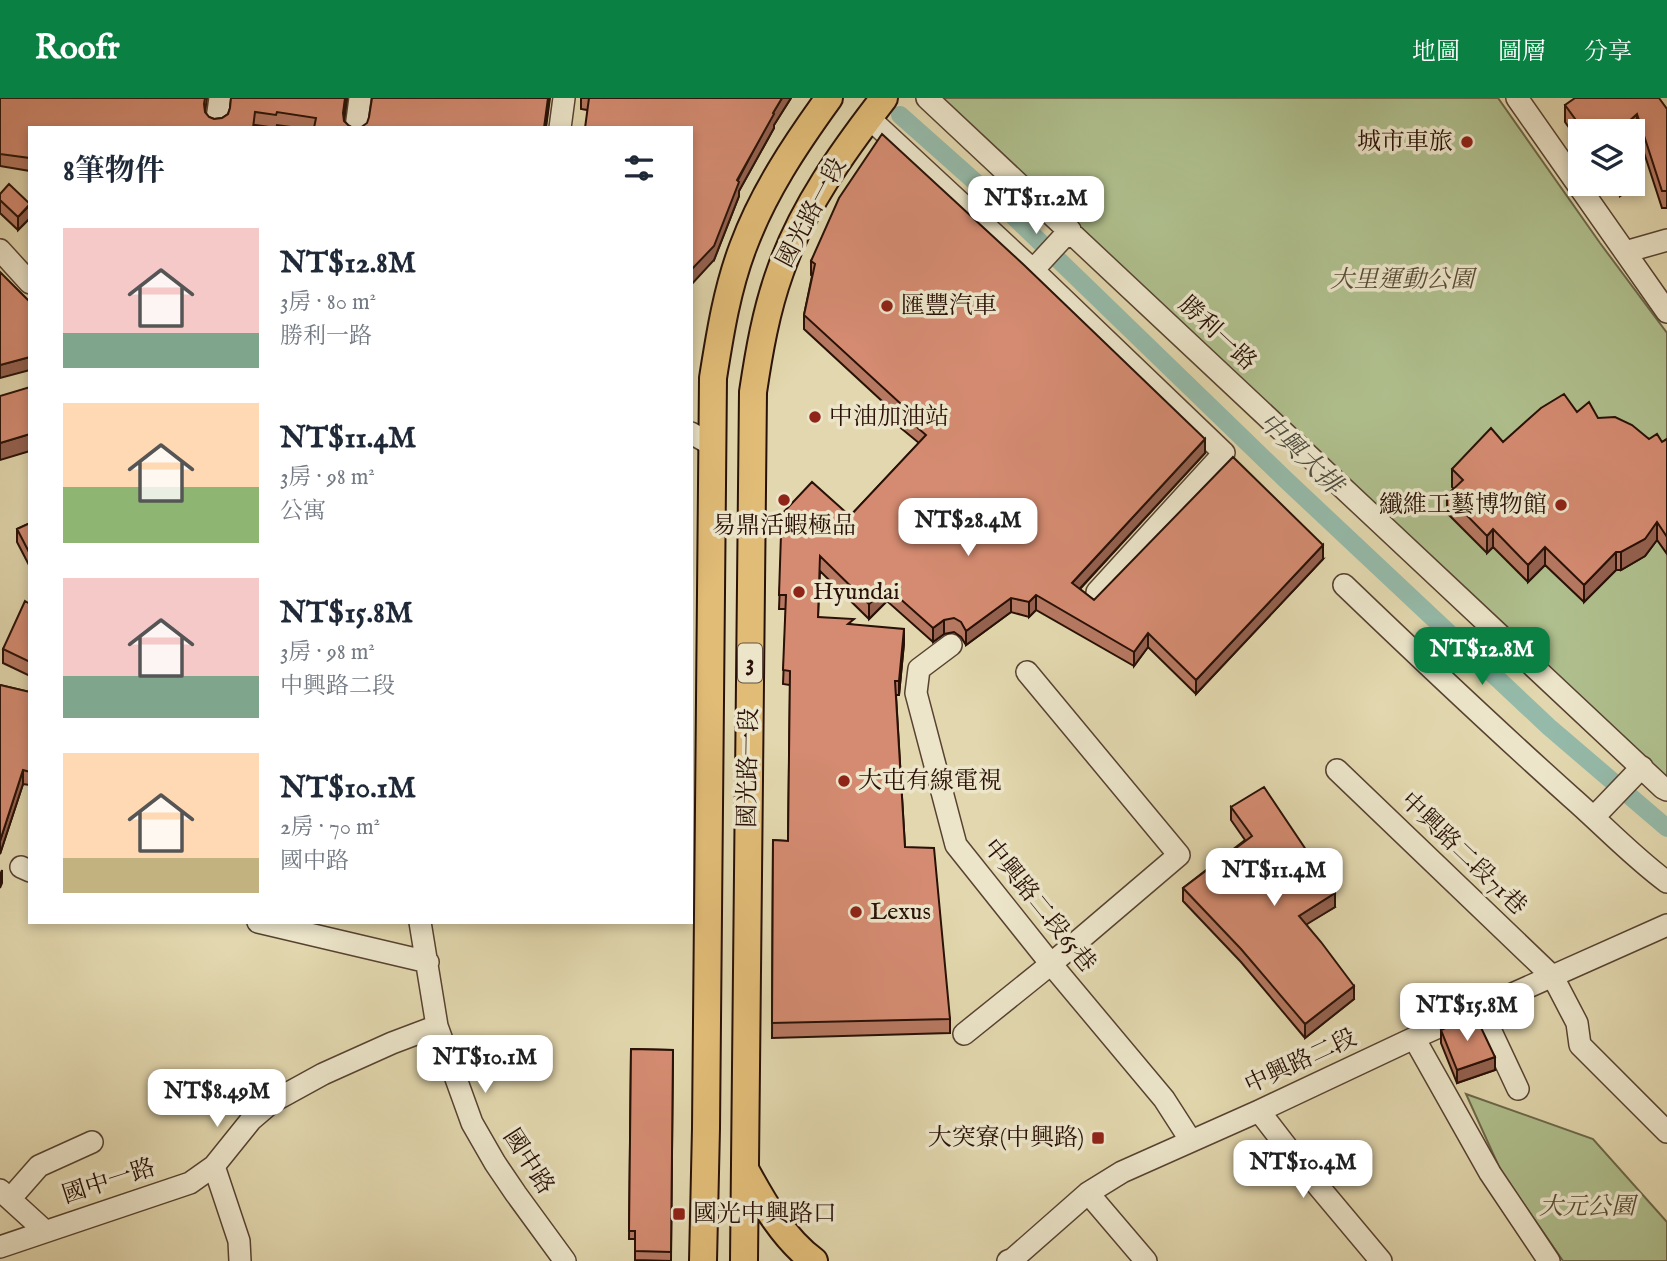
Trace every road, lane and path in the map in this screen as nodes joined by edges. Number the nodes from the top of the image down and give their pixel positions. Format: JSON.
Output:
{"nodes":[{"id":1,"x":360,"y":98,"type":"edge"},
{"id":2,"x":564,"y":98,"type":"edge"},
{"id":3,"x":829,"y":98,"type":"edge"},
{"id":4,"x":927,"y":98,"type":"edge"},
{"id":5,"x":1517,"y":98,"type":"edge"},
{"id":6,"x":876,"y":108,"type":"edge"},
{"id":7,"x":356,"y":126,"type":"edge"},
{"id":8,"x":560,"y":126,"type":"edge"},
{"id":9,"x":1070,"y":230,"type":"junction"},
{"id":10,"x":1667,"y":240,"type":"edge"},
{"id":11,"x":0,"y":250,"type":"edge"},
{"id":12,"x":1625,"y":252,"type":"junction"},
{"id":13,"x":1033,"y":270,"type":"junction"},
{"id":14,"x":28,"y":281,"type":"edge"},
{"id":15,"x":1667,"y":312,"type":"edge"},
{"id":16,"x":701,"y":439,"type":"edge"},
{"id":17,"x":1344,"y":585,"type":"dead end"},
{"id":18,"x":1097,"y":592,"type":"edge"},
{"id":19,"x":951,"y":645,"type":"dead end"},
{"id":20,"x":1027,"y":672,"type":"dead end"},
{"id":21,"x":1642,"y":767,"type":"junction"},
{"id":22,"x":1337,"y":770,"type":"dead end"},
{"id":23,"x":1667,"y":790,"type":"edge"},
{"id":24,"x":1594,"y":817,"type":"junction"},
{"id":25,"x":1667,"y":883,"type":"edge"},
{"id":26,"x":266,"y":924,"type":"edge"},
{"id":27,"x":420,"y":924,"type":"edge"},
{"id":28,"x":1667,"y":925,"type":"edge"},
{"id":29,"x":428,"y":962,"type":"junction"},
{"id":30,"x":1051,"y":964,"type":"junction"},
{"id":31,"x":1553,"y":977,"type":"junction"},
{"id":32,"x":1480,"y":1008,"type":"junction"},
{"id":33,"x":437,"y":1026,"type":"junction"},
{"id":34,"x":964,"y":1034,"type":"dead end"},
{"id":35,"x":1414,"y":1038,"type":"junction"},
{"id":36,"x":1518,"y":1089,"type":"dead end"},
{"id":37,"x":1259,"y":1111,"type":"junction"},
{"id":38,"x":1667,"y":1132,"type":"edge"},
{"id":39,"x":1191,"y":1141,"type":"junction"},
{"id":40,"x":92,"y":1142,"type":"dead end"},
{"id":41,"x":215,"y":1166,"type":"junction"},
{"id":42,"x":745,"y":1169,"type":"junction"},
{"id":43,"x":5,"y":1194,"type":"edge"},
{"id":44,"x":1088,"y":1194,"type":"junction"},
{"id":45,"x":45,"y":1231,"type":"junction"},
{"id":46,"x":0,"y":1247,"type":"edge"},
{"id":47,"x":1374,"y":1258,"type":"edge"},
{"id":48,"x":1012,"y":1260,"type":"edge"},
{"id":49,"x":240,"y":1261,"type":"edge"},
{"id":50,"x":565,"y":1261,"type":"edge"},
{"id":51,"x":703,"y":1261,"type":"edge"},
{"id":52,"x":744,"y":1261,"type":"edge"},
{"id":53,"x":814,"y":1261,"type":"edge"},
{"id":54,"x":1146,"y":1261,"type":"edge"},
{"id":55,"x":1549,"y":1261,"type":"edge"}],
"edges":[{"from":1,"to":7,"type":"street"},
{"from":2,"to":8,"type":"street"},
{"from":3,"to":16,"type":"main road","name":"國光路一段","number":"3"},
{"from":4,"to":9,"type":"street","name":"勝利一路"},
{"from":5,"to":12,"type":"street"},
{"from":6,"to":13,"type":"street"},
{"from":6,"to":42,"type":"main road","name":"國光路一段","number":"3"},
{"from":9,"to":13,"type":"street"},
{"from":9,"to":21,"type":"street","name":"勝利一路"},
{"from":10,"to":12,"type":"street"},
{"from":11,"to":14,"type":"street"},
{"from":12,"to":15,"type":"street"},
{"from":13,"to":18,"type":"street"},
{"from":16,"to":51,"type":"main road","name":"國光路一段","number":"3"},
{"from":17,"to":24,"type":"street"},
{"from":19,"to":30,"type":"street","name":"中興路二段65巷"},
{"from":20,"to":30,"type":"street"},
{"from":21,"to":23,"type":"street","name":"勝利一路"},
{"from":21,"to":24,"type":"street"},
{"from":22,"to":31,"type":"street","name":"中興路二段71巷"},
{"from":24,"to":25,"type":"street"},
{"from":26,"to":29,"type":"street"},
{"from":27,"to":29,"type":"street","name":"國中路"},
{"from":28,"to":31,"type":"street","name":"中興路二段"},
{"from":29,"to":33,"type":"street","name":"國中路"},
{"from":30,"to":34,"type":"street"},
{"from":30,"to":39,"type":"street","name":"中興路二段65巷"},
{"from":31,"to":32,"type":"street","name":"中興路二段"},
{"from":31,"to":38,"type":"street","name":"中興路二段71巷"},
{"from":32,"to":35,"type":"street","name":"中興路二段"},
{"from":32,"to":36,"type":"street"},
{"from":33,"to":41,"type":"street","name":"國中一路"},
{"from":33,"to":50,"type":"street","name":"國中路"},
{"from":35,"to":37,"type":"street","name":"中興路二段"},
{"from":35,"to":55,"type":"street"},
{"from":37,"to":39,"type":"street","name":"中興路二段"},
{"from":37,"to":47,"type":"street"},
{"from":39,"to":44,"type":"street","name":"中興路二段"},
{"from":40,"to":43,"type":"street"},
{"from":41,"to":45,"type":"street","name":"國中一路"},
{"from":41,"to":49,"type":"street"},
{"from":42,"to":52,"type":"main road","name":"國光路一段","number":"3"},
{"from":42,"to":53,"type":"main road"},
{"from":43,"to":45,"type":"street"},
{"from":44,"to":48,"type":"street","name":"中興路二段"},
{"from":44,"to":54,"type":"street"},
{"from":45,"to":46,"type":"street","name":"國中一路"}]}
